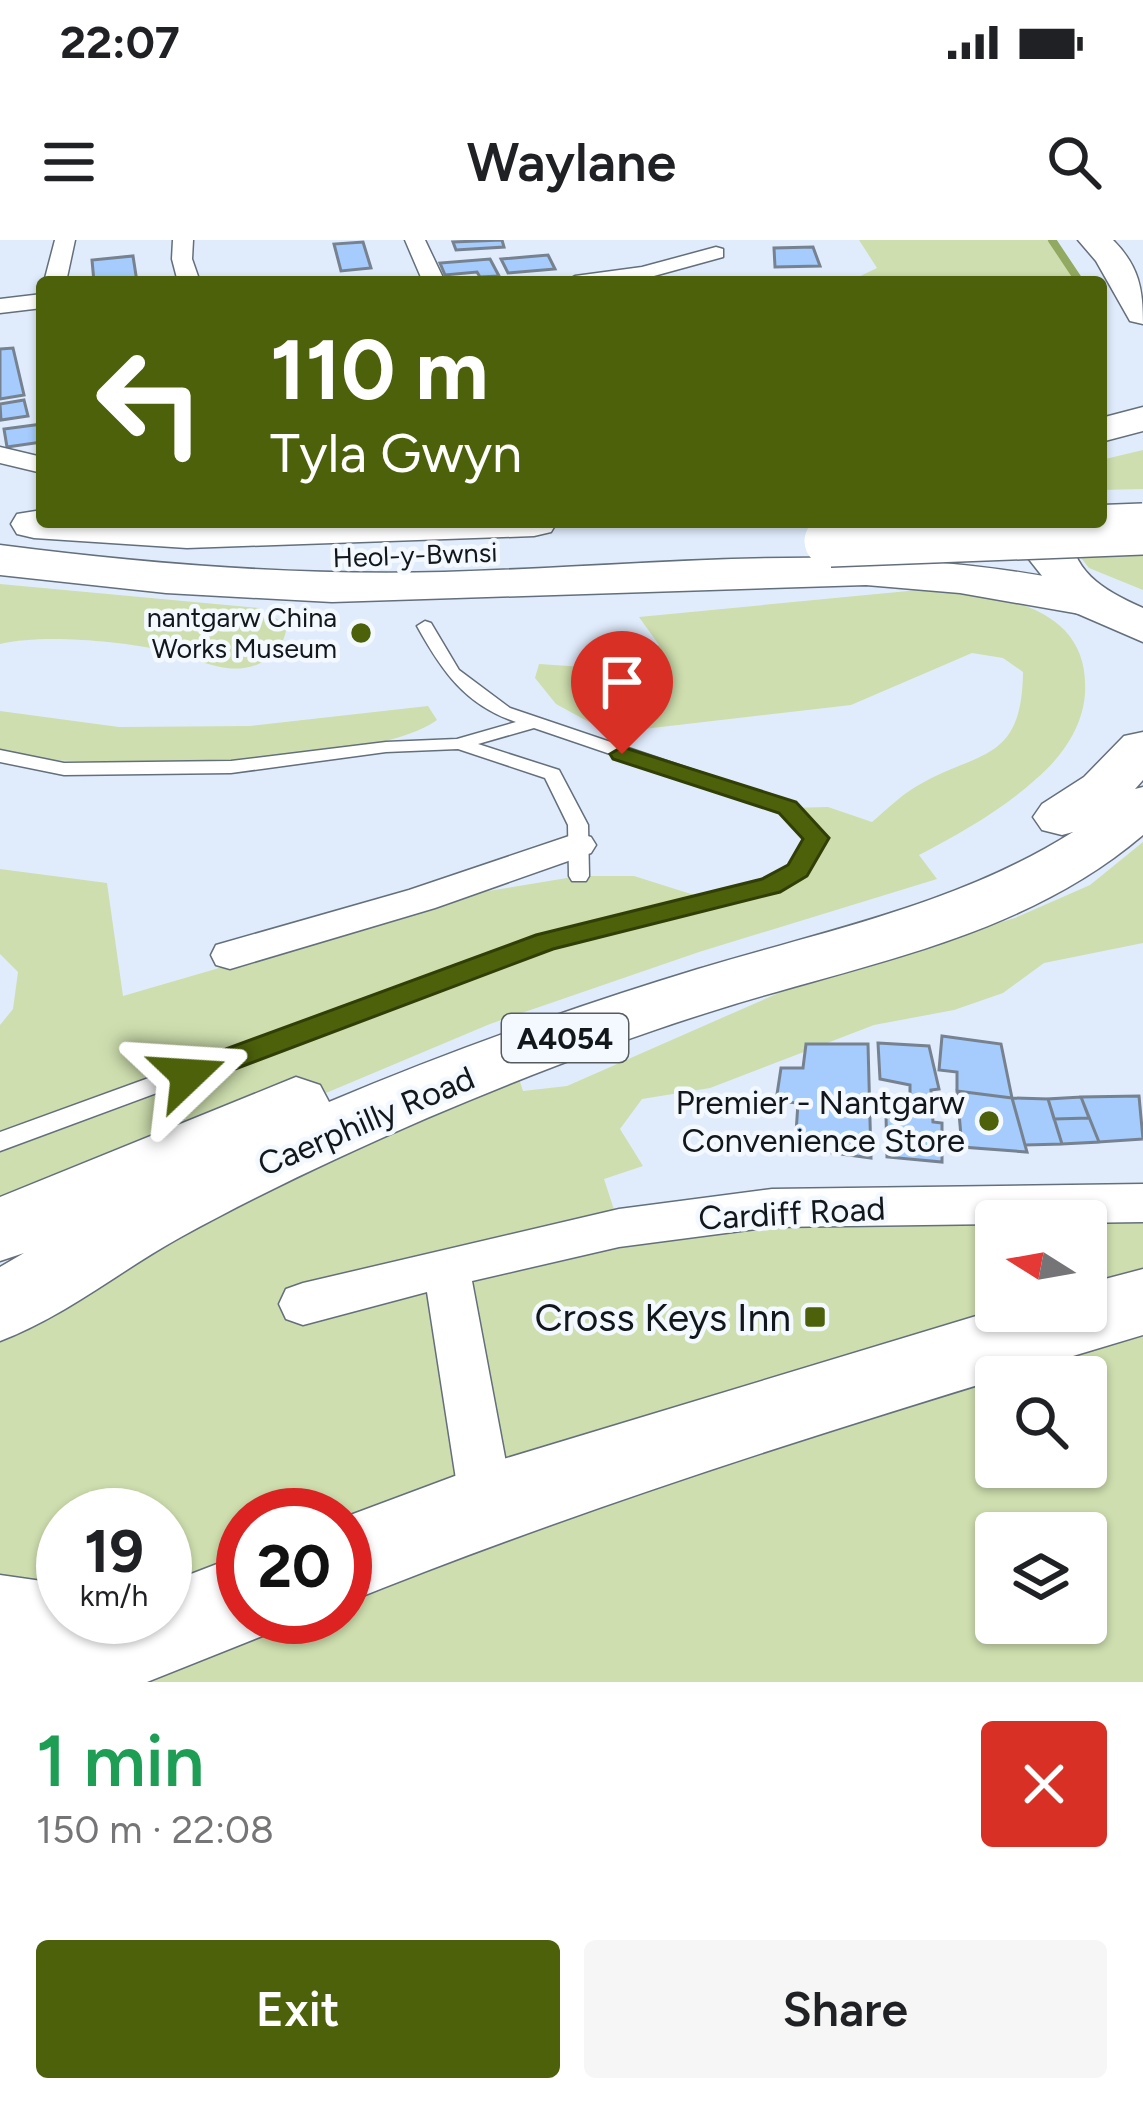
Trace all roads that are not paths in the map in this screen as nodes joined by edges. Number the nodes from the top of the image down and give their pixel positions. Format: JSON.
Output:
{"nodes":[{"id":1,"x":65,"y":240,"type":"edge"},
{"id":2,"x":183,"y":240,"type":"edge"},
{"id":3,"x":415,"y":240,"type":"edge"},
{"id":4,"x":1094,"y":240,"type":"edge"},
{"id":5,"x":1124,"y":240,"type":"edge"},
{"id":6,"x":716,"y":253,"type":"dead end"},
{"id":7,"x":1143,"y":257,"type":"edge"},
{"id":8,"x":56,"y":276,"type":"edge"},
{"id":9,"x":188,"y":276,"type":"edge"},
{"id":10,"x":431,"y":276,"type":"edge"},
{"id":11,"x":593,"y":276,"type":"edge"},
{"id":12,"x":36,"y":302,"type":"edge"},
{"id":13,"x":0,"y":306,"type":"edge"},
{"id":14,"x":1143,"y":313,"type":"edge"},
{"id":15,"x":0,"y":454,"type":"edge"},
{"id":16,"x":36,"y":464,"type":"edge"},
{"id":17,"x":1143,"y":505,"type":"edge"},
{"id":18,"x":1107,"y":506,"type":"edge"},
{"id":19,"x":36,"y":518,"type":"edge"},
{"id":20,"x":0,"y":521,"type":"edge"},
{"id":21,"x":36,"y":524,"type":"edge"},
{"id":22,"x":101,"y":528,"type":"edge"},
{"id":23,"x":360,"y":528,"type":"edge"},
{"id":24,"x":1046,"y":528,"type":"edge"},
{"id":25,"x":1143,"y":529,"type":"edge"},
{"id":26,"x":0,"y":549,"type":"edge"},
{"id":27,"x":0,"y":560,"type":"edge"},
{"id":28,"x":1086,"y":600,"type":"junction"},
{"id":29,"x":425,"y":626,"type":"dead end"},
{"id":30,"x":1141,"y":630,"type":"edge"},
{"id":31,"x":534,"y":723,"type":"junction"},
{"id":32,"x":458,"y":744,"type":"junction"},
{"id":33,"x":1143,"y":748,"type":"edge"},
{"id":34,"x":0,"y":756,"type":"edge"},
{"id":35,"x":1143,"y":805,"type":"edge"},
{"id":36,"x":578,"y":861,"type":"joint"},
{"id":37,"x":230,"y":955,"type":"dead end"},
{"id":38,"x":0,"y":1142,"type":"edge"},
{"id":39,"x":1143,"y":1203,"type":"edge"},
{"id":40,"x":0,"y":1230,"type":"edge"},
{"id":41,"x":446,"y":1267,"type":"junction"},
{"id":42,"x":1143,"y":1302,"type":"edge"},
{"id":43,"x":303,"y":1304,"type":"dead end"},
{"id":44,"x":0,"y":1307,"type":"edge"},
{"id":45,"x":487,"y":1505,"type":"junction"},
{"id":46,"x":372,"y":1550,"type":"edge"},
{"id":47,"x":216,"y":1610,"type":"edge"},
{"id":48,"x":0,"y":1620,"type":"edge"},
{"id":49,"x":36,"y":1625,"type":"edge"},
{"id":50,"x":10,"y":1682,"type":"edge"}],
"edges":[{"from":1,"to":8,"type":"street"},
{"from":2,"to":9,"type":"street"},
{"from":3,"to":10,"type":"street"},
{"from":4,"to":14,"type":"main road"},
{"from":5,"to":7,"type":"main road"},
{"from":6,"to":11,"type":"street"},
{"from":12,"to":13,"type":"street"},
{"from":15,"to":16,"type":"street"},
{"from":17,"to":18,"type":"highway"},
{"from":19,"to":20,"type":"highway"},
{"from":20,"to":21,"type":"highway","name":"Heol-y-Bwnsi"},
{"from":22,"to":23,"type":"highway","name":"Heol-y-Bwnsi"},
{"from":24,"to":28,"type":"main road"},
{"from":25,"to":26,"type":"highway","name":"Heol-y-Bwnsi","bridge":true},
{"from":27,"to":28,"type":"highway"},
{"from":28,"to":30,"type":"main road"},
{"from":29,"to":31,"type":"lane"},
{"from":31,"to":32,"type":"lane"},
{"from":31,"to":38,"type":"lane"},
{"from":32,"to":34,"type":"lane"},
{"from":32,"to":36,"type":"lane"},
{"from":33,"to":40,"type":"main road","name":"Caerphilly Road","number":"A4054"},
{"from":35,"to":44,"type":"main road","name":"Caerphilly Road","number":"A4054"},
{"from":36,"to":37,"type":"street"},
{"from":39,"to":41,"type":"street","name":"Cardiff Road"},
{"from":41,"to":43,"type":"street","name":"Cardiff Road"},
{"from":41,"to":45,"type":"street"},
{"from":42,"to":45,"type":"main road"},
{"from":45,"to":46,"type":"main road"},
{"from":47,"to":50,"type":"main road"},
{"from":48,"to":49,"type":"main road"}]}
